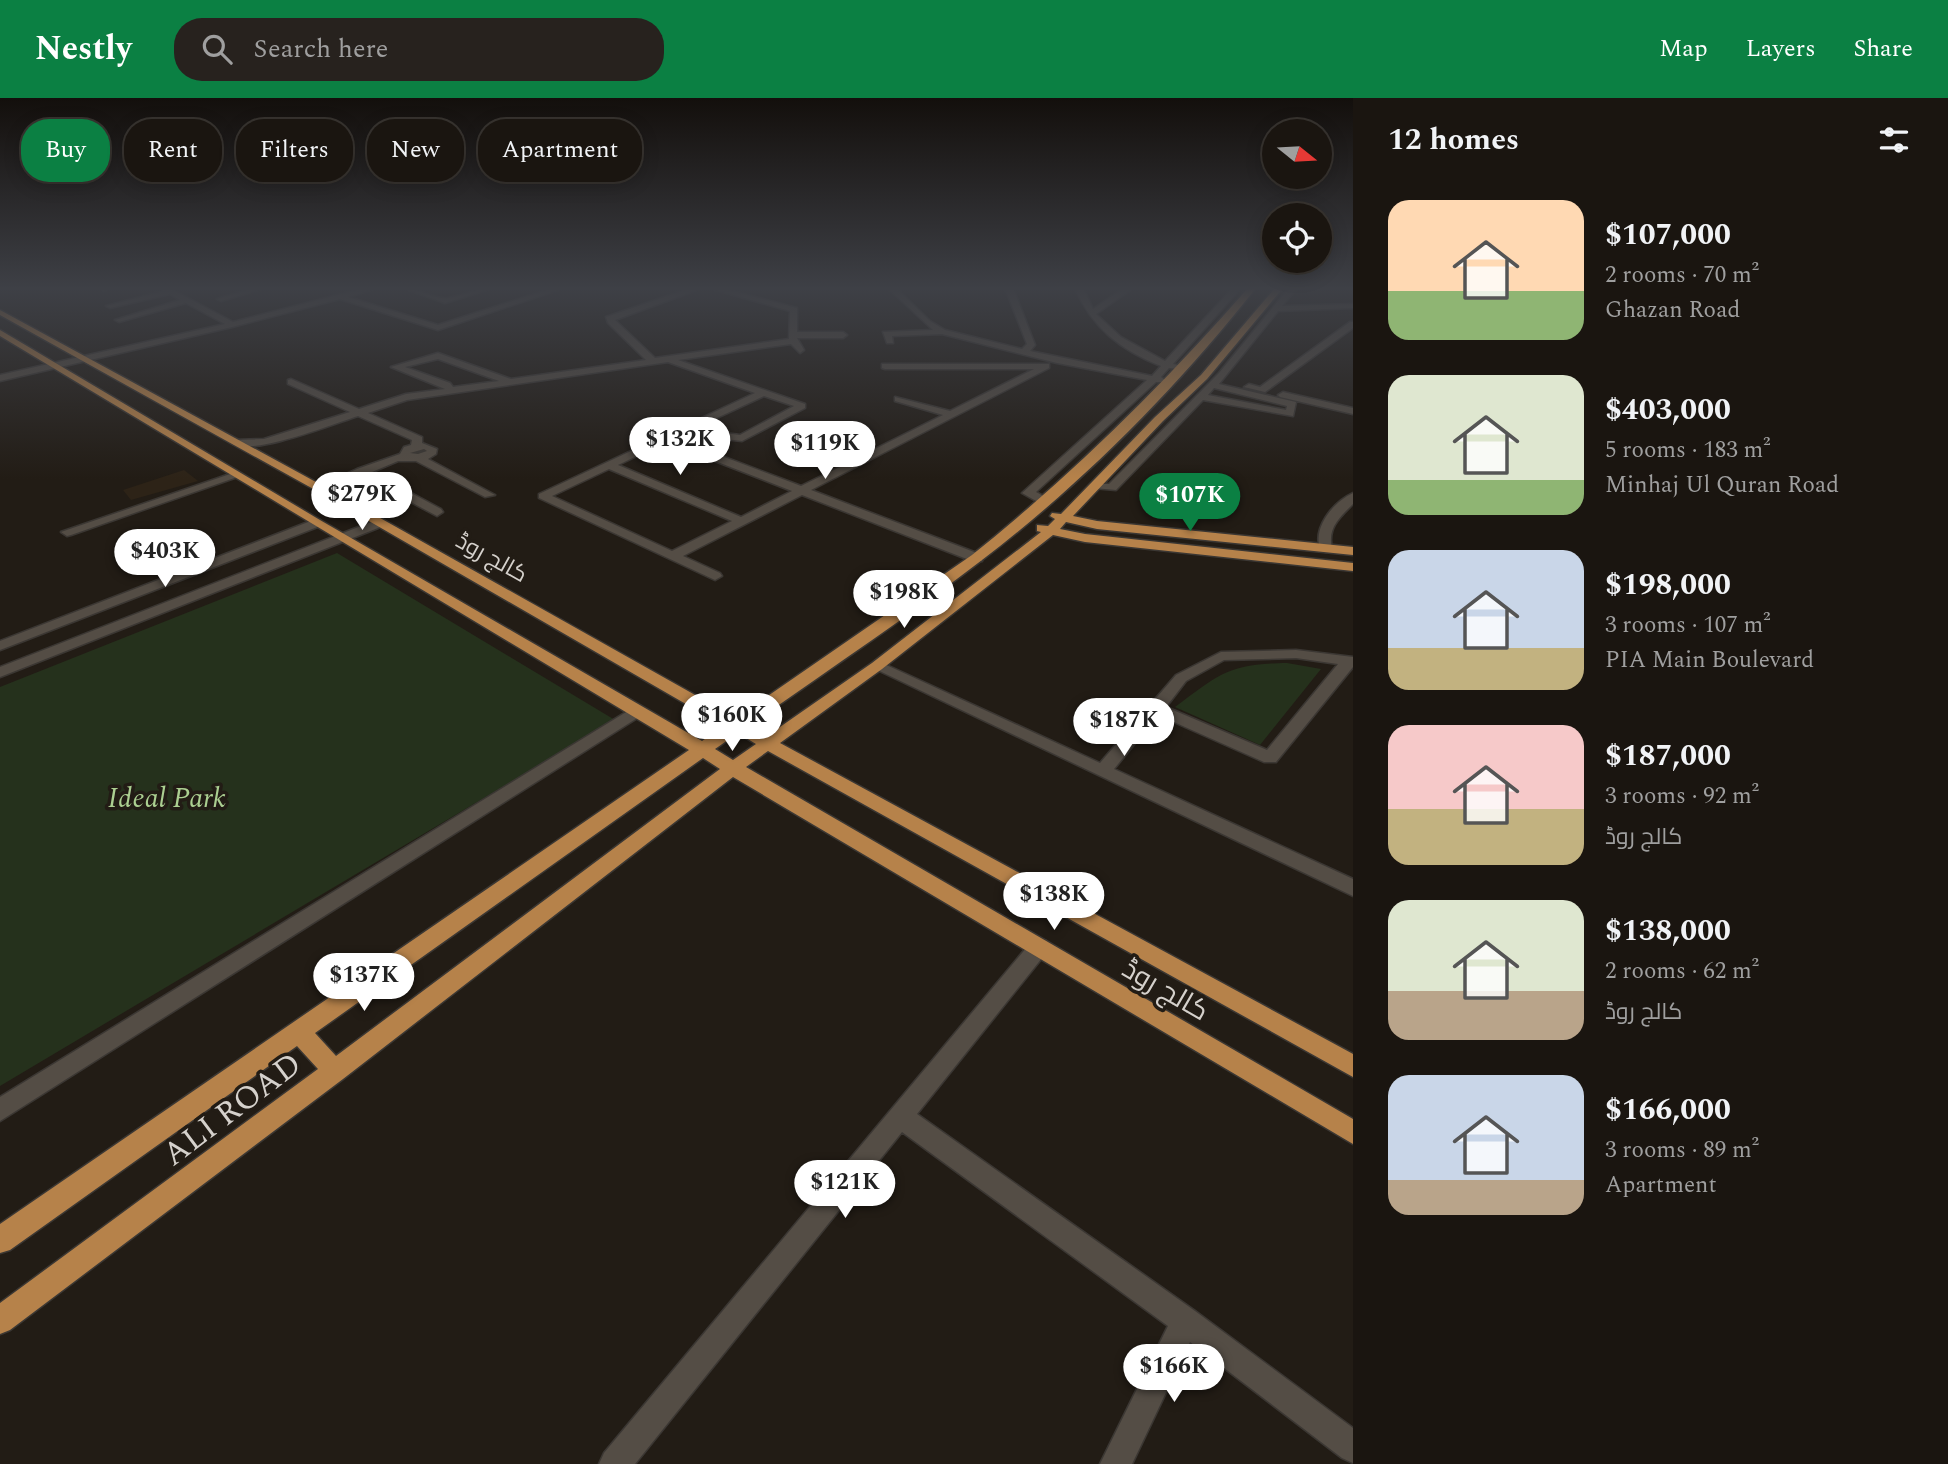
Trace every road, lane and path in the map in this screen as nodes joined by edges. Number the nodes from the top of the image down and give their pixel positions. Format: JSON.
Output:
{"nodes":[{"id":1,"x":32,"y":352,"type":"edge"},
{"id":2,"x":69,"y":352,"type":"edge"},
{"id":3,"x":122,"y":352,"type":"edge"},
{"id":4,"x":643,"y":352,"type":"edge"},
{"id":5,"x":717,"y":352,"type":"edge"},
{"id":6,"x":1023,"y":352,"type":"edge"},
{"id":7,"x":1142,"y":352,"type":"edge"},
{"id":8,"x":1178,"y":352,"type":"edge"},
{"id":9,"x":1193,"y":352,"type":"edge"},
{"id":10,"x":1233,"y":352,"type":"edge"},
{"id":11,"x":1237,"y":352,"type":"edge"},
{"id":12,"x":1315,"y":352,"type":"edge"},
{"id":13,"x":670,"y":360,"type":"junction"},
{"id":14,"x":86,"y":361,"type":"junction"},
{"id":15,"x":654,"y":362,"type":"junction"},
{"id":16,"x":1051,"y":363,"type":"junction"},
{"id":17,"x":1166,"y":365,"type":"junction"},
{"id":18,"x":885,"y":366,"type":"dead end"},
{"id":19,"x":930,"y":367,"type":"junction"},
{"id":20,"x":1179,"y":367,"type":"junction"},
{"id":21,"x":58,"y":368,"type":"junction"},
{"id":22,"x":910,"y":377,"type":"dead end"},
{"id":23,"x":0,"y":378,"type":"edge"},
{"id":24,"x":1154,"y":379,"type":"junction"},
{"id":25,"x":1212,"y":381,"type":"junction"},
{"id":26,"x":291,"y":382,"type":"dead end"},
{"id":27,"x":510,"y":382,"type":"junction"},
{"id":28,"x":1167,"y":382,"type":"junction"},
{"id":29,"x":0,"y":387,"type":"edge"},
{"id":30,"x":1262,"y":390,"type":"junction"},
{"id":31,"x":449,"y":391,"type":"junction"},
{"id":32,"x":762,"y":393,"type":"junction"},
{"id":33,"x":1202,"y":397,"type":"junction"},
{"id":34,"x":898,"y":399,"type":"dead end"},
{"id":35,"x":1353,"y":411,"type":"edge"},
{"id":36,"x":363,"y":413,"type":"junction"},
{"id":37,"x":951,"y":414,"type":"junction"},
{"id":38,"x":679,"y":431,"type":"junction"},
{"id":39,"x":664,"y":438,"type":"junction"},
{"id":40,"x":236,"y":443,"type":"junction"},
{"id":41,"x":794,"y":443,"type":"dead end"},
{"id":42,"x":414,"y":454,"type":"junction"},
{"id":43,"x":265,"y":459,"type":"junction"},
{"id":44,"x":855,"y":463,"type":"junction"},
{"id":45,"x":608,"y":465,"type":"junction"},
{"id":46,"x":361,"y":471,"type":"junction"},
{"id":47,"x":237,"y":475,"type":"junction"},
{"id":48,"x":1097,"y":486,"type":"junction"},
{"id":49,"x":321,"y":489,"type":"junction"},
{"id":50,"x":802,"y":490,"type":"junction"},
{"id":51,"x":489,"y":495,"type":"dead end"},
{"id":52,"x":1353,"y":496,"type":"edge"},
{"id":53,"x":1040,"y":506,"type":"junction"},
{"id":54,"x":437,"y":512,"type":"dead end"},
{"id":55,"x":1064,"y":518,"type":"junction"},
{"id":56,"x":739,"y":520,"type":"junction"},
{"id":57,"x":1022,"y":522,"type":"junction"},
{"id":58,"x":316,"y":523,"type":"junction"},
{"id":59,"x":379,"y":523,"type":"junction"},
{"id":60,"x":1050,"y":531,"type":"junction"},
{"id":61,"x":67,"y":532,"type":"dead end"},
{"id":62,"x":343,"y":538,"type":"junction"},
{"id":63,"x":1326,"y":548,"type":"junction"},
{"id":64,"x":1353,"y":551,"type":"edge"},
{"id":65,"x":673,"y":556,"type":"junction"},
{"id":66,"x":977,"y":558,"type":"junction"},
{"id":67,"x":205,"y":567,"type":"junction"},
{"id":68,"x":1353,"y":567,"type":"edge"},
{"id":69,"x":715,"y":576,"type":"dead end"},
{"id":70,"x":225,"y":584,"type":"junction"},
{"id":71,"x":71,"y":618,"type":"junction"},
{"id":72,"x":92,"y":637,"type":"junction"},
{"id":73,"x":0,"y":646,"type":"edge"},
{"id":74,"x":1351,"y":661,"type":"edge"},
{"id":75,"x":877,"y":666,"type":"junction"},
{"id":76,"x":0,"y":672,"type":"edge"},
{"id":77,"x":1155,"y":708,"type":"junction"},
{"id":78,"x":636,"y":711,"type":"junction"},
{"id":79,"x":738,"y":726,"type":"junction"},
{"id":80,"x":768,"y":743,"type":"junction"},
{"id":81,"x":704,"y":750,"type":"junction"},
{"id":82,"x":733,"y":768,"type":"junction"},
{"id":83,"x":1104,"y":770,"type":"junction"},
{"id":84,"x":1353,"y":888,"type":"edge"},
{"id":85,"x":1039,"y":947,"type":"junction"},
{"id":86,"x":299,"y":1032,"type":"junction"},
{"id":87,"x":1353,"y":1066,"type":"edge"},
{"id":88,"x":335,"y":1071,"type":"junction"},
{"id":89,"x":0,"y":1110,"type":"edge"},
{"id":90,"x":900,"y":1116,"type":"junction"},
{"id":91,"x":1353,"y":1132,"type":"edge"},
{"id":92,"x":0,"y":1240,"type":"edge"},
{"id":93,"x":0,"y":1320,"type":"edge"},
{"id":94,"x":1185,"y":1321,"type":"junction"},
{"id":95,"x":1353,"y":1447,"type":"edge"},
{"id":96,"x":615,"y":1464,"type":"edge"},
{"id":97,"x":1116,"y":1464,"type":"edge"}],
"edges":[{"from":1,"to":21,"type":"main road"},
{"from":2,"to":14,"type":"main road","name":"کالج روڈ"},
{"from":3,"to":14,"type":"street"},
{"from":4,"to":15,"type":"street"},
{"from":5,"to":13,"type":"street"},
{"from":6,"to":16,"type":"street"},
{"from":7,"to":17,"type":"street"},
{"from":8,"to":17,"type":"street"},
{"from":9,"to":20,"type":"main road","name":"ALI ROAD"},
{"from":10,"to":25,"type":"main road","name":"ALI ROAD"},
{"from":11,"to":25,"type":"street"},
{"from":12,"to":30,"type":"street"},
{"from":13,"to":15,"type":"street"},
{"from":13,"to":32,"type":"street"},
{"from":14,"to":21,"type":"street"},
{"from":14,"to":40,"type":"main road","name":"کالج روڈ"},
{"from":15,"to":27,"type":"street"},
{"from":16,"to":19,"type":"street"},
{"from":16,"to":24,"type":"street"},
{"from":16,"to":37,"type":"street"},
{"from":17,"to":20,"type":"street"},
{"from":17,"to":24,"type":"street"},
{"from":18,"to":19,"type":"street"},
{"from":19,"to":22,"type":"street"},
{"from":20,"to":28,"type":"main road","name":"ALI ROAD"},
{"from":21,"to":23,"type":"street"},
{"from":21,"to":29,"type":"street"},
{"from":21,"to":47,"type":"main road"},
{"from":24,"to":28,"type":"street"},
{"from":24,"to":53,"type":"street"},
{"from":25,"to":30,"type":"street"},
{"from":25,"to":33,"type":"street"},
{"from":25,"to":33,"type":"street"},
{"from":25,"to":48,"type":"main road","name":"ALI ROAD"},
{"from":26,"to":36,"type":"street"},
{"from":27,"to":31,"type":"street"},
{"from":27,"to":31,"type":"street"},
{"from":28,"to":53,"type":"main road","name":"ALI ROAD"},
{"from":30,"to":35,"type":"street"},
{"from":31,"to":36,"type":"street"},
{"from":32,"to":38,"type":"street"},
{"from":32,"to":38,"type":"street"},
{"from":33,"to":48,"type":"street"},
{"from":34,"to":37,"type":"street"},
{"from":36,"to":40,"type":"street"},
{"from":36,"to":42,"type":"street"},
{"from":36,"to":43,"type":"street"},
{"from":37,"to":44,"type":"street"},
{"from":38,"to":39,"type":"street"},
{"from":39,"to":45,"type":"street"},
{"from":39,"to":50,"type":"street"},
{"from":40,"to":43,"type":"main road","name":"کالج روڈ"},
{"from":41,"to":44,"type":"street"},
{"from":42,"to":46,"type":"street"},
{"from":42,"to":51,"type":"street"},
{"from":43,"to":49,"type":"main road","name":"کالج روڈ"},
{"from":44,"to":50,"type":"street"},
{"from":45,"to":56,"type":"street"},
{"from":45,"to":65,"type":"street"},
{"from":46,"to":49,"type":"street"},
{"from":46,"to":54,"type":"street"},
{"from":47,"to":58,"type":"main road"},
{"from":47,"to":61,"type":"street"},
{"from":48,"to":55,"type":"main road","name":"ALI ROAD"},
{"from":49,"to":59,"type":"main road","name":"کالج روڈ"},
{"from":50,"to":56,"type":"street"},
{"from":50,"to":66,"type":"street"},
{"from":52,"to":63,"type":"street"},
{"from":53,"to":55,"type":"main road"},
{"from":53,"to":57,"type":"main road","name":"ALI ROAD"},
{"from":55,"to":60,"type":"main road","name":"ALI ROAD"},
{"from":55,"to":63,"type":"main road"},
{"from":56,"to":65,"type":"street"},
{"from":57,"to":60,"type":"main road"},
{"from":57,"to":66,"type":"main road","name":"ALI ROAD"},
{"from":58,"to":62,"type":"main road"},
{"from":58,"to":67,"type":"street"},
{"from":59,"to":62,"type":"street"},
{"from":59,"to":79,"type":"main road","name":"کالج روڈ"},
{"from":60,"to":68,"type":"main road"},
{"from":60,"to":75,"type":"main road","name":"ALI ROAD"},
{"from":62,"to":70,"type":"street"},
{"from":62,"to":78,"type":"main road"},
{"from":63,"to":64,"type":"main road"},
{"from":65,"to":69,"type":"street"},
{"from":66,"to":79,"type":"main road","name":"ALI ROAD"},
{"from":67,"to":70,"type":"street"},
{"from":67,"to":71,"type":"street"},
{"from":70,"to":72,"type":"street"},
{"from":71,"to":72,"type":"street"},
{"from":71,"to":73,"type":"street"},
{"from":72,"to":76,"type":"street"},
{"from":74,"to":77,"type":"street"},
{"from":74,"to":77,"type":"street"},
{"from":75,"to":80,"type":"main road","name":"ALI ROAD"},
{"from":75,"to":83,"type":"street"},
{"from":77,"to":83,"type":"street"},
{"from":78,"to":81,"type":"main road"},
{"from":78,"to":89,"type":"street"},
{"from":79,"to":80,"type":"main road","name":"کالج روڈ"},
{"from":79,"to":81,"type":"main road","name":"ALI ROAD"},
{"from":80,"to":82,"type":"main road","name":"ALI ROAD"},
{"from":80,"to":87,"type":"main road","name":"کالج روڈ"},
{"from":81,"to":82,"type":"main road","name":"کالج روڈ"},
{"from":81,"to":86,"type":"main road","name":"ALI ROAD"},
{"from":82,"to":85,"type":"main road","name":"کالج روڈ"},
{"from":82,"to":88,"type":"main road","name":"ALI ROAD"},
{"from":83,"to":84,"type":"street"},
{"from":85,"to":90,"type":"street"},
{"from":85,"to":91,"type":"main road","name":"کالج روڈ"},
{"from":86,"to":88,"type":"main road"},
{"from":86,"to":92,"type":"main road","name":"ALI ROAD"},
{"from":88,"to":93,"type":"main road","name":"ALI ROAD"},
{"from":90,"to":94,"type":"street"},
{"from":90,"to":96,"type":"street"},
{"from":94,"to":95,"type":"street"},
{"from":94,"to":97,"type":"street"}]}
